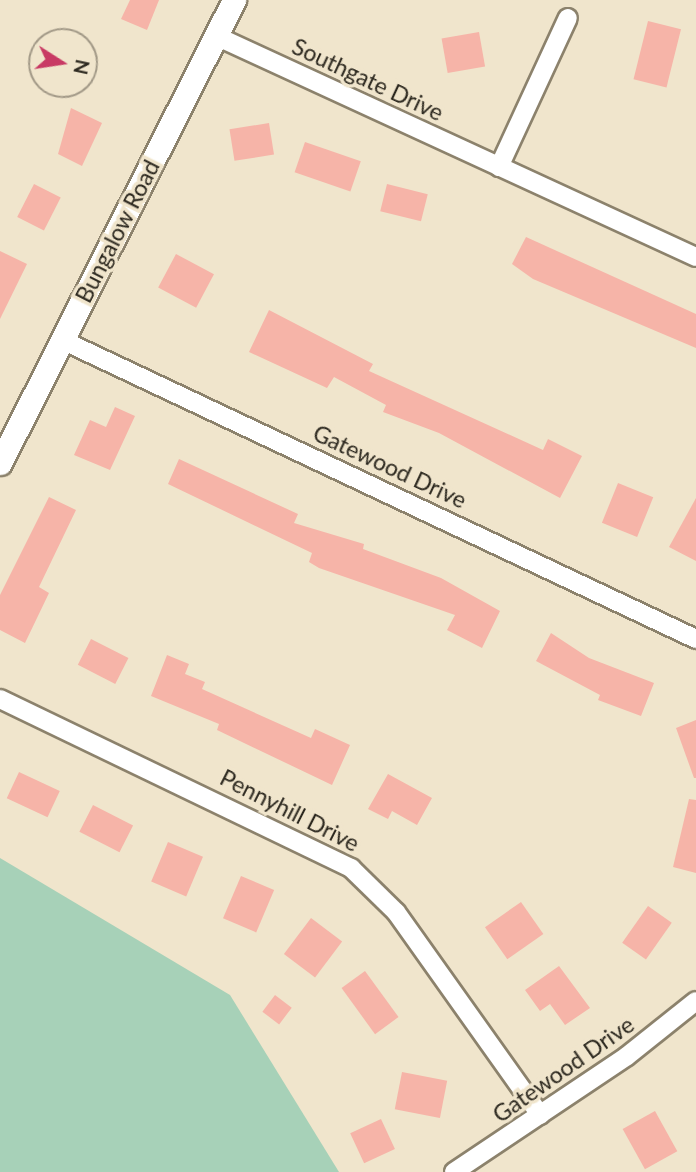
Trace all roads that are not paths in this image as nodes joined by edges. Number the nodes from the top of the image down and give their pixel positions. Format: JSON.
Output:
{"nodes":[{"id":1,"x":234,"y":0,"type":"edge"},
{"id":2,"x":568,"y":18,"type":"dead end"},
{"id":3,"x":216,"y":36,"type":"junction"},
{"id":4,"x":499,"y":167,"type":"junction"},
{"id":5,"x":696,"y":257,"type":"edge"},
{"id":6,"x":62,"y":340,"type":"junction"},
{"id":7,"x":0,"y":463,"type":"edge"},
{"id":8,"x":696,"y":639,"type":"edge"},
{"id":9,"x":0,"y":699,"type":"edge"},
{"id":10,"x":696,"y":1001,"type":"edge"},
{"id":11,"x":540,"y":1115,"type":"junction"},
{"id":12,"x":454,"y":1172,"type":"edge"}],
"edges":[{"from":1,"to":3,"type":"street","name":"Bungalow Road"},
{"from":2,"to":4,"type":"street"},
{"from":3,"to":4,"type":"street","name":"Southgate Drive"},
{"from":3,"to":6,"type":"street","name":"Bungalow Road"},
{"from":4,"to":5,"type":"street","name":"Southgate Drive"},
{"from":6,"to":7,"type":"street","name":"Bungalow Road"},
{"from":6,"to":8,"type":"street","name":"Gatewood Drive"},
{"from":9,"to":11,"type":"street","name":"Pennyhill Drive"},
{"from":10,"to":11,"type":"street","name":"Gatewood Drive"},
{"from":11,"to":12,"type":"street","name":"Gatewood Drive"}]}
